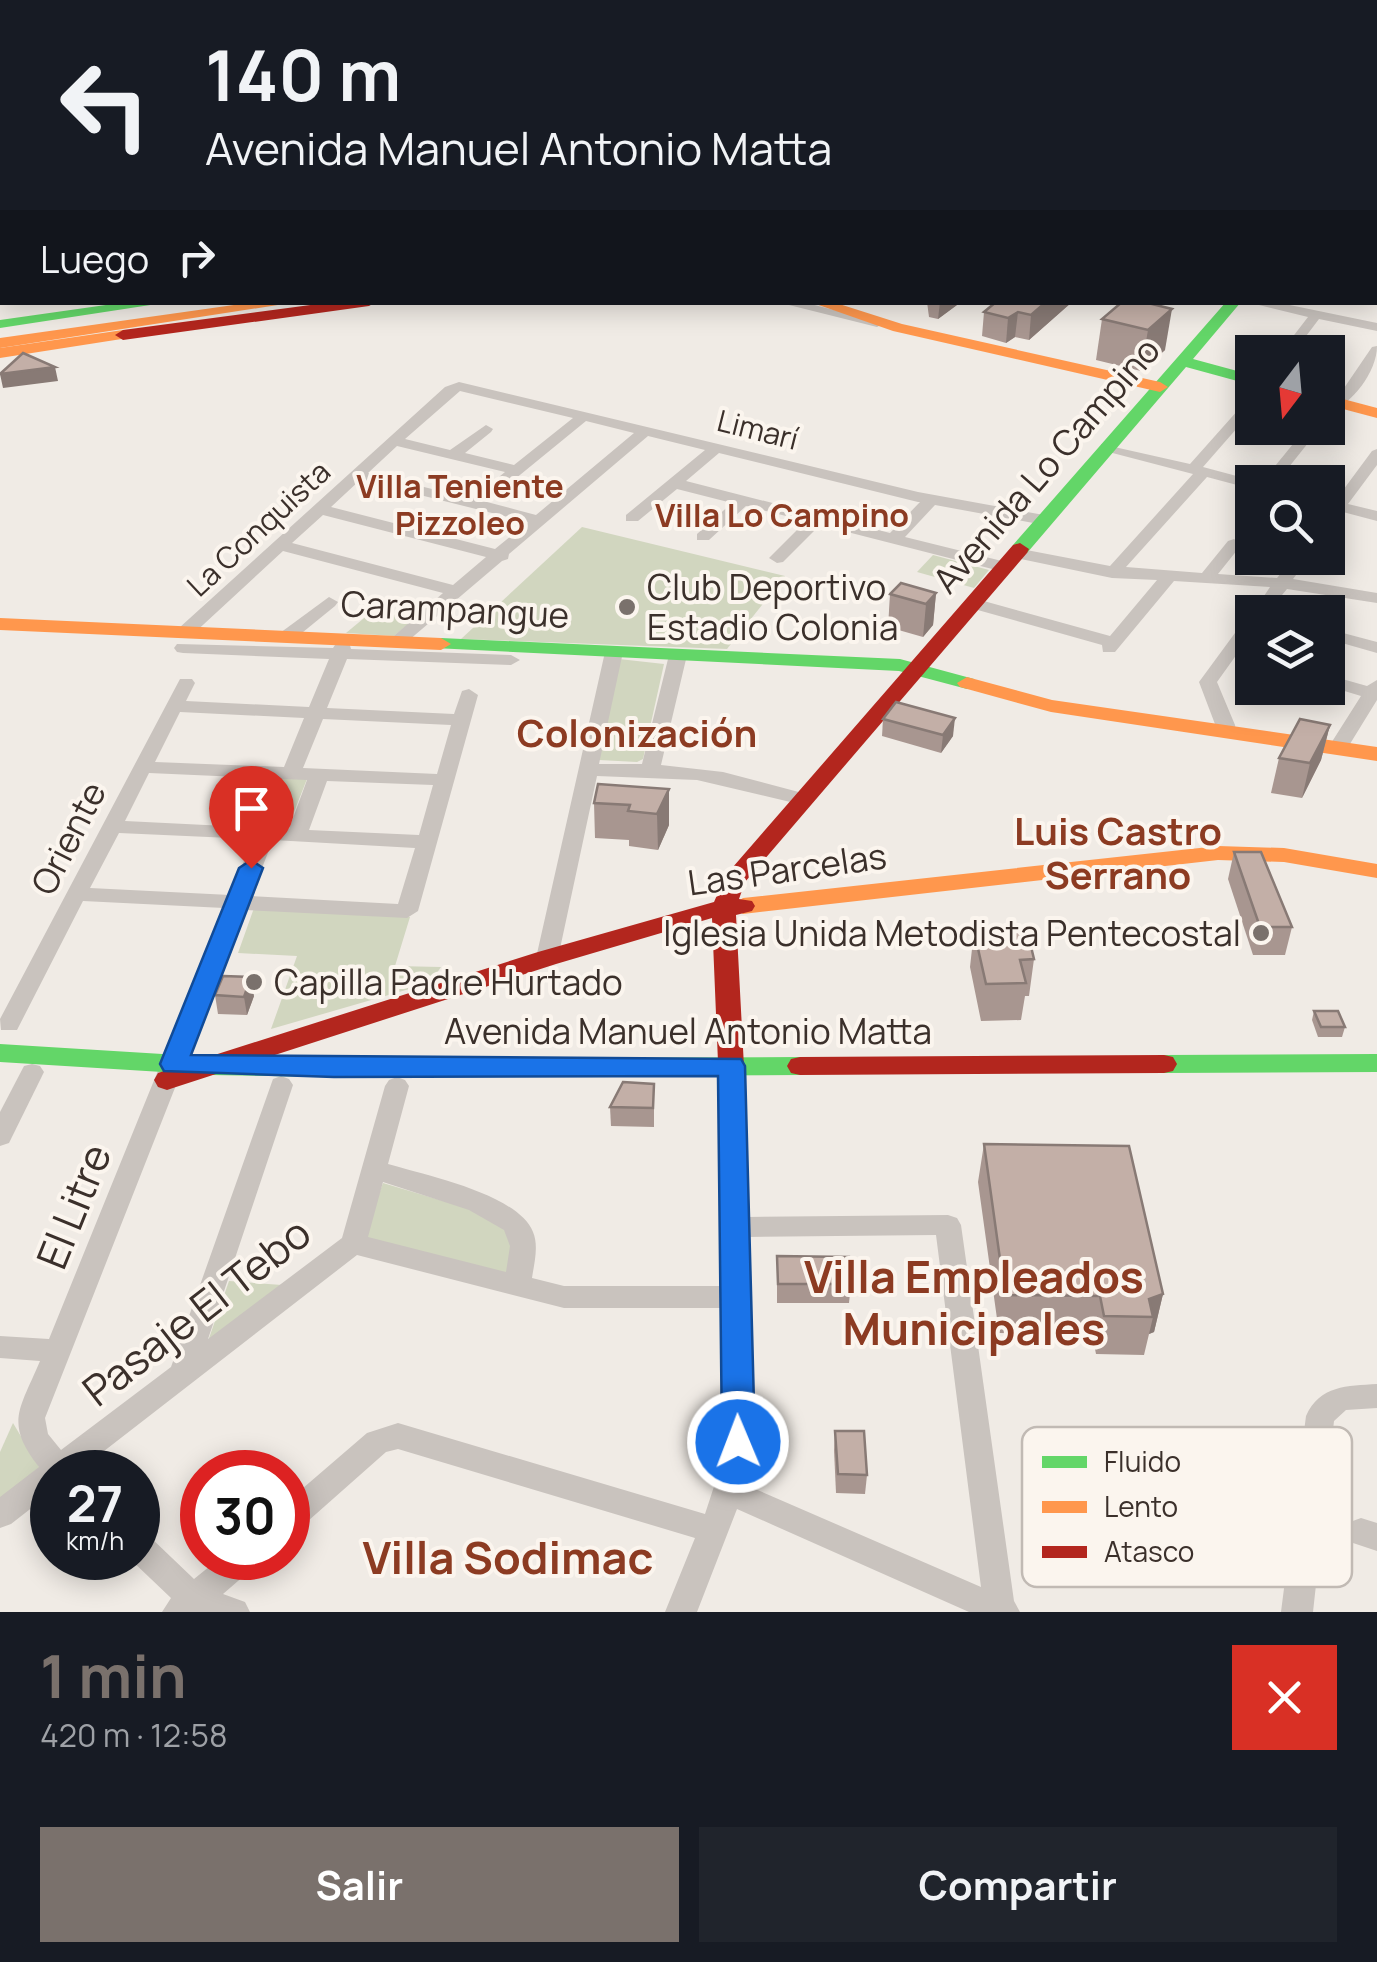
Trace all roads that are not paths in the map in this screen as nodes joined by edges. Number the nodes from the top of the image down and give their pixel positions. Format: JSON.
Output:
{"nodes":[{"id":1,"x":141,"y":305,"type":"edge"},
{"id":2,"x":196,"y":305,"type":"edge"},
{"id":3,"x":269,"y":305,"type":"edge"},
{"id":4,"x":285,"y":305,"type":"edge"},
{"id":5,"x":347,"y":305,"type":"edge"},
{"id":6,"x":796,"y":305,"type":"edge"},
{"id":7,"x":826,"y":305,"type":"edge"},
{"id":8,"x":1231,"y":305,"type":"edge"},
{"id":9,"x":1268,"y":305,"type":"edge"},
{"id":10,"x":1316,"y":315,"type":"junction"},
{"id":11,"x":0,"y":324,"type":"edge"},
{"id":12,"x":1377,"y":327,"type":"edge"},
{"id":13,"x":898,"y":328,"type":"junction"},
{"id":14,"x":0,"y":332,"type":"edge"},
{"id":15,"x":123,"y":335,"type":"junction"},
{"id":16,"x":1300,"y":335,"type":"edge"},
{"id":17,"x":0,"y":343,"type":"edge"},
{"id":18,"x":1377,"y":350,"type":"edge"},
{"id":19,"x":0,"y":352,"type":"edge"},
{"id":20,"x":1183,"y":361,"type":"junction"},
{"id":21,"x":1235,"y":375,"type":"edge"},
{"id":22,"x":459,"y":386,"type":"joint"},
{"id":23,"x":1160,"y":387,"type":"junction"},
{"id":24,"x":1345,"y":397,"type":"edge"},
{"id":25,"x":1345,"y":407,"type":"edge"},
{"id":26,"x":1377,"y":413,"type":"edge"},
{"id":27,"x":585,"y":415,"type":"junction"},
{"id":28,"x":1235,"y":424,"type":"edge"},
{"id":29,"x":486,"y":429,"type":"dead end"},
{"id":30,"x":646,"y":430,"type":"junction"},
{"id":31,"x":394,"y":441,"type":"junction"},
{"id":32,"x":1299,"y":445,"type":"edge"},
{"id":33,"x":1106,"y":447,"type":"junction"},
{"id":34,"x":717,"y":448,"type":"junction"},
{"id":35,"x":1377,"y":454,"type":"edge"},
{"id":36,"x":453,"y":455,"type":"junction"},
{"id":37,"x":1283,"y":465,"type":"edge"},
{"id":38,"x":517,"y":470,"type":"junction"},
{"id":39,"x":1198,"y":470,"type":"junction"},
{"id":40,"x":357,"y":475,"type":"junction"},
{"id":41,"x":1235,"y":480,"type":"edge"},
{"id":42,"x":674,"y":484,"type":"junction"},
{"id":43,"x":1345,"y":491,"type":"edge"},
{"id":44,"x":931,"y":500,"type":"junction"},
{"id":45,"x":743,"y":501,"type":"junction"},
{"id":46,"x":475,"y":504,"type":"junction"},
{"id":47,"x":1345,"y":508,"type":"edge"},
{"id":48,"x":320,"y":509,"type":"junction"},
{"id":49,"x":1377,"y":516,"type":"edge"},
{"id":50,"x":632,"y":518,"type":"dead end"},
{"id":51,"x":816,"y":520,"type":"junction"},
{"id":52,"x":1044,"y":520,"type":"junction"},
{"id":53,"x":542,"y":521,"type":"junction"},
{"id":54,"x":703,"y":537,"type":"dead end"},
{"id":55,"x":894,"y":540,"type":"junction"},
{"id":56,"x":1234,"y":544,"type":"dead end"},
{"id":57,"x":280,"y":546,"type":"junction"},
{"id":58,"x":502,"y":556,"type":"junction"},
{"id":59,"x":777,"y":558,"type":"dead end"},
{"id":60,"x":1010,"y":560,"type":"junction"},
{"id":61,"x":1112,"y":573,"type":"junction"},
{"id":62,"x":1288,"y":575,"type":"edge"},
{"id":63,"x":1168,"y":576,"type":"junction"},
{"id":64,"x":1206,"y":578,"type":"junction"},
{"id":65,"x":1283,"y":582,"type":"junction"},
{"id":66,"x":458,"y":592,"type":"junction"},
{"id":67,"x":1273,"y":595,"type":"edge"},
{"id":68,"x":1377,"y":597,"type":"edge"},
{"id":69,"x":329,"y":602,"type":"dead end"},
{"id":70,"x":973,"y":602,"type":"junction"},
{"id":71,"x":0,"y":624,"type":"edge"},
{"id":72,"x":286,"y":637,"type":"junction"},
{"id":73,"x":1345,"y":639,"type":"edge"},
{"id":74,"x":184,"y":640,"type":"junction"},
{"id":75,"x":396,"y":642,"type":"junction"},
{"id":76,"x":1235,"y":645,"type":"edge"},
{"id":77,"x":343,"y":646,"type":"junction"},
{"id":78,"x":1377,"y":648,"type":"edge"},
{"id":79,"x":614,"y":652,"type":"junction"},
{"id":80,"x":678,"y":654,"type":"junction"},
{"id":81,"x":511,"y":660,"type":"dead end"},
{"id":82,"x":918,"y":667,"type":"junction"},
{"id":83,"x":186,"y":683,"type":"dead end"},
{"id":84,"x":1345,"y":683,"type":"edge"},
{"id":85,"x":1375,"y":689,"type":"edge"},
{"id":86,"x":469,"y":694,"type":"dead end"},
{"id":87,"x":174,"y":706,"type":"junction"},
{"id":88,"x":316,"y":713,"type":"junction"},
{"id":89,"x":463,"y":720,"type":"junction"},
{"id":90,"x":1228,"y":732,"type":"junction"},
{"id":91,"x":1338,"y":748,"type":"junction"},
{"id":92,"x":1377,"y":754,"type":"edge"},
{"id":93,"x":142,"y":767,"type":"junction"},
{"id":94,"x":651,"y":767,"type":"junction"},
{"id":95,"x":589,"y":770,"type":"junction"},
{"id":96,"x":291,"y":773,"type":"junction"},
{"id":97,"x":319,"y":774,"type":"junction"},
{"id":98,"x":445,"y":780,"type":"junction"},
{"id":99,"x":802,"y":798,"type":"junction"},
{"id":100,"x":110,"y":826,"type":"junction"},
{"id":101,"x":265,"y":834,"type":"junction"},
{"id":102,"x":296,"y":836,"type":"junction"},
{"id":103,"x":426,"y":842,"type":"junction"},
{"id":104,"x":1377,"y":871,"type":"edge"},
{"id":105,"x":76,"y":894,"type":"junction"},
{"id":106,"x":237,"y":902,"type":"junction"},
{"id":107,"x":724,"y":908,"type":"junction"},
{"id":108,"x":547,"y":958,"type":"junction"},
{"id":109,"x":10,"y":1024,"type":"dead end"},
{"id":110,"x":0,"y":1053,"type":"edge"},
{"id":111,"x":1377,"y":1063,"type":"edge"},
{"id":112,"x":211,"y":1066,"type":"junction"},
{"id":113,"x":0,"y":1070,"type":"edge"},
{"id":114,"x":32,"y":1072,"type":"junction"},
{"id":115,"x":170,"y":1072,"type":"junction"},
{"id":116,"x":732,"y":1076,"type":"junction"},
{"id":117,"x":1377,"y":1080,"type":"edge"},
{"id":118,"x":281,"y":1085,"type":"junction"},
{"id":119,"x":396,"y":1086,"type":"junction"},
{"id":120,"x":0,"y":1137,"type":"edge"},
{"id":121,"x":373,"y":1169,"type":"junction"},
{"id":122,"x":735,"y":1226,"type":"junction"},
{"id":123,"x":353,"y":1244,"type":"junction"},
{"id":124,"x":518,"y":1287,"type":"junction"},
{"id":125,"x":736,"y":1297,"type":"junction"},
{"id":126,"x":0,"y":1347,"type":"edge"},
{"id":127,"x":56,"y":1351,"type":"junction"},
{"id":128,"x":182,"y":1375,"type":"junction"},
{"id":129,"x":1377,"y":1396,"type":"edge"},
{"id":130,"x":1319,"y":1427,"type":"edge"},
{"id":131,"x":42,"y":1450,"type":"edge"},
{"id":132,"x":85,"y":1450,"type":"edge"},
{"id":133,"x":30,"y":1492,"type":"edge"},
{"id":134,"x":729,"y":1492,"type":"junction"},
{"id":135,"x":310,"y":1500,"type":"edge"},
{"id":136,"x":0,"y":1514,"type":"edge"},
{"id":137,"x":714,"y":1530,"type":"junction"},
{"id":138,"x":160,"y":1574,"type":"edge"},
{"id":139,"x":216,"y":1580,"type":"edge"},
{"id":140,"x":1299,"y":1587,"type":"edge"},
{"id":141,"x":186,"y":1606,"type":"edge"},
{"id":142,"x":1002,"y":1611,"type":"edge"},
{"id":143,"x":234,"y":1612,"type":"edge"},
{"id":144,"x":681,"y":1612,"type":"edge"},
{"id":145,"x":1296,"y":1612,"type":"edge"}],
"edges":[{"from":1,"to":11,"type":"main road"},
{"from":2,"to":14,"type":"main road"},
{"from":3,"to":17,"type":"main road"},
{"from":4,"to":15,"type":"main road"},
{"from":5,"to":15,"type":"main road"},
{"from":6,"to":13,"type":"street"},
{"from":7,"to":13,"type":"main road"},
{"from":8,"to":20,"type":"main road","name":"Avenida Lo Campino"},
{"from":9,"to":10,"type":"street"},
{"from":10,"to":12,"type":"street"},
{"from":10,"to":16,"type":"street"},
{"from":13,"to":23,"type":"main road"},
{"from":15,"to":19,"type":"main road"},
{"from":18,"to":24,"type":"street"},
{"from":20,"to":21,"type":"main road"},
{"from":20,"to":23,"type":"main road","name":"Avenida Lo Campino"},
{"from":22,"to":27,"type":"street","name":"Limarí"},
{"from":22,"to":31,"type":"street","name":"La Conquista"},
{"from":23,"to":33,"type":"main road","name":"Avenida Lo Campino"},
{"from":25,"to":26,"type":"main road"},
{"from":27,"to":30,"type":"street","name":"Limarí"},
{"from":27,"to":38,"type":"street"},
{"from":28,"to":39,"type":"street"},
{"from":29,"to":36,"type":"street"},
{"from":30,"to":34,"type":"street","name":"Limarí"},
{"from":30,"to":53,"type":"street"},
{"from":31,"to":36,"type":"street"},
{"from":31,"to":40,"type":"street","name":"La Conquista"},
{"from":32,"to":37,"type":"street"},
{"from":33,"to":39,"type":"street"},
{"from":33,"to":52,"type":"main road","name":"Avenida Lo Campino"},
{"from":34,"to":42,"type":"street"},
{"from":34,"to":44,"type":"street","name":"Limarí"},
{"from":35,"to":43,"type":"street"},
{"from":36,"to":38,"type":"street"},
{"from":38,"to":46,"type":"street"},
{"from":39,"to":41,"type":"street"},
{"from":39,"to":61,"type":"street"},
{"from":40,"to":46,"type":"street"},
{"from":40,"to":48,"type":"street","name":"La Conquista"},
{"from":42,"to":45,"type":"street"},
{"from":42,"to":50,"type":"street"},
{"from":44,"to":52,"type":"street","name":"Limarí"},
{"from":44,"to":55,"type":"street"},
{"from":45,"to":51,"type":"street"},
{"from":45,"to":54,"type":"street"},
{"from":46,"to":53,"type":"street"},
{"from":47,"to":49,"type":"street"},
{"from":48,"to":57,"type":"street","name":"La Conquista"},
{"from":48,"to":58,"type":"street"},
{"from":51,"to":55,"type":"street"},
{"from":51,"to":59,"type":"street"},
{"from":52,"to":60,"type":"main road","name":"Avenida Lo Campino"},
{"from":53,"to":58,"type":"street"},
{"from":55,"to":60,"type":"street"},
{"from":56,"to":64,"type":"street"},
{"from":57,"to":66,"type":"street"},
{"from":57,"to":74,"type":"street","name":"La Conquista"},
{"from":58,"to":66,"type":"street"},
{"from":60,"to":61,"type":"street"},
{"from":60,"to":70,"type":"main road","name":"Avenida Lo Campino"},
{"from":61,"to":63,"type":"street"},
{"from":62,"to":65,"type":"street"},
{"from":63,"to":64,"type":"street"},
{"from":63,"to":70,"type":"street"},
{"from":64,"to":65,"type":"street"},
{"from":65,"to":67,"type":"street"},
{"from":65,"to":68,"type":"street"},
{"from":66,"to":75,"type":"street"},
{"from":69,"to":72,"type":"street"},
{"from":70,"to":82,"type":"main road","name":"Avenida Lo Campino"},
{"from":71,"to":74,"type":"main road","name":"Carampangue"},
{"from":72,"to":74,"type":"main road","name":"Carampangue"},
{"from":72,"to":77,"type":"main road","name":"Carampangue"},
{"from":73,"to":78,"type":"street"},
{"from":74,"to":77,"type":"street","name":"Carampangue"},
{"from":75,"to":77,"type":"main road","name":"Carampangue"},
{"from":75,"to":79,"type":"main road","name":"Carampangue"},
{"from":76,"to":90,"type":"street"},
{"from":77,"to":81,"type":"street","name":"Carampangue"},
{"from":77,"to":88,"type":"street"},
{"from":79,"to":80,"type":"main road","name":"Carampangue"},
{"from":79,"to":95,"type":"street"},
{"from":80,"to":82,"type":"main road","name":"Carampangue"},
{"from":80,"to":94,"type":"street"},
{"from":82,"to":90,"type":"main road","name":"Carampangue"},
{"from":82,"to":99,"type":"main road","name":"Avenida Lo Campino"},
{"from":83,"to":87,"type":"street","name":"Oriente"},
{"from":84,"to":85,"type":"street"},
{"from":85,"to":91,"type":"street"},
{"from":86,"to":89,"type":"street"},
{"from":87,"to":88,"type":"street"},
{"from":87,"to":93,"type":"street","name":"Oriente"},
{"from":88,"to":89,"type":"street"},
{"from":88,"to":96,"type":"street"},
{"from":89,"to":98,"type":"street"},
{"from":90,"to":91,"type":"main road","name":"Carampangue"},
{"from":91,"to":92,"type":"main road","name":"Carampangue"},
{"from":93,"to":96,"type":"street"},
{"from":93,"to":100,"type":"street","name":"Oriente"},
{"from":94,"to":95,"type":"street"},
{"from":94,"to":99,"type":"street"},
{"from":95,"to":108,"type":"street"},
{"from":96,"to":97,"type":"street"},
{"from":97,"to":98,"type":"street"},
{"from":97,"to":102,"type":"street"},
{"from":98,"to":103,"type":"street"},
{"from":99,"to":107,"type":"main road","name":"Avenida Lo Campino"},
{"from":100,"to":101,"type":"street"},
{"from":100,"to":105,"type":"street","name":"Oriente"},
{"from":101,"to":102,"type":"street"},
{"from":101,"to":106,"type":"street","name":"El Litre"},
{"from":102,"to":103,"type":"street"},
{"from":103,"to":106,"type":"street"},
{"from":104,"to":107,"type":"main road","name":"Las Parcelas"},
{"from":105,"to":106,"type":"street"},
{"from":105,"to":109,"type":"street","name":"Oriente"},
{"from":106,"to":115,"type":"street","name":"El Litre"},
{"from":107,"to":108,"type":"main road","name":"Las Parcelas"},
{"from":107,"to":116,"type":"main road","name":"Avenida Lo Campino"},
{"from":108,"to":112,"type":"main road","name":"Las Parcelas"},
{"from":110,"to":115,"type":"main road","name":"Avenida Manuel Antonio Matta"},
{"from":111,"to":116,"type":"main road","name":"Avenida Manuel Antonio Matta"},
{"from":112,"to":115,"type":"main road","name":"Avenida Manuel Antonio Matta"},
{"from":112,"to":116,"type":"main road","name":"Avenida Manuel Antonio Matta"},
{"from":113,"to":114,"type":"main road","name":"Avenida Manuel Antonio Matta"},
{"from":114,"to":115,"type":"main road","name":"Avenida Manuel Antonio Matta"},
{"from":114,"to":120,"type":"street"},
{"from":115,"to":118,"type":"main road","name":"Avenida Manuel Antonio Matta"},
{"from":115,"to":127,"type":"street","name":"El Litre"},
{"from":116,"to":117,"type":"main road","name":"Avenida Manuel Antonio Matta"},
{"from":116,"to":119,"type":"main road","name":"Avenida Manuel Antonio Matta"},
{"from":116,"to":122,"type":"street"},
{"from":118,"to":119,"type":"main road","name":"Avenida Manuel Antonio Matta"},
{"from":118,"to":128,"type":"street"},
{"from":119,"to":121,"type":"street","name":"Pasaje El Tebo"},
{"from":121,"to":123,"type":"street","name":"Pasaje El Tebo"},
{"from":121,"to":124,"type":"street"},
{"from":122,"to":125,"type":"street"},
{"from":122,"to":142,"type":"street"},
{"from":123,"to":124,"type":"street"},
{"from":123,"to":128,"type":"street","name":"Pasaje El Tebo"},
{"from":124,"to":125,"type":"street"},
{"from":125,"to":134,"type":"street"},
{"from":126,"to":127,"type":"street"},
{"from":127,"to":131,"type":"street","name":"El Litre"},
{"from":128,"to":132,"type":"street","name":"Pasaje El Tebo"},
{"from":129,"to":130,"type":"street"},
{"from":133,"to":136,"type":"street","name":"Pasaje El Tebo"},
{"from":134,"to":137,"type":"street"},
{"from":134,"to":142,"type":"street"},
{"from":135,"to":137,"type":"street"},
{"from":137,"to":144,"type":"street"},
{"from":138,"to":141,"type":"street"},
{"from":139,"to":141,"type":"street"},
{"from":140,"to":145,"type":"street"},
{"from":141,"to":143,"type":"street"}]}
